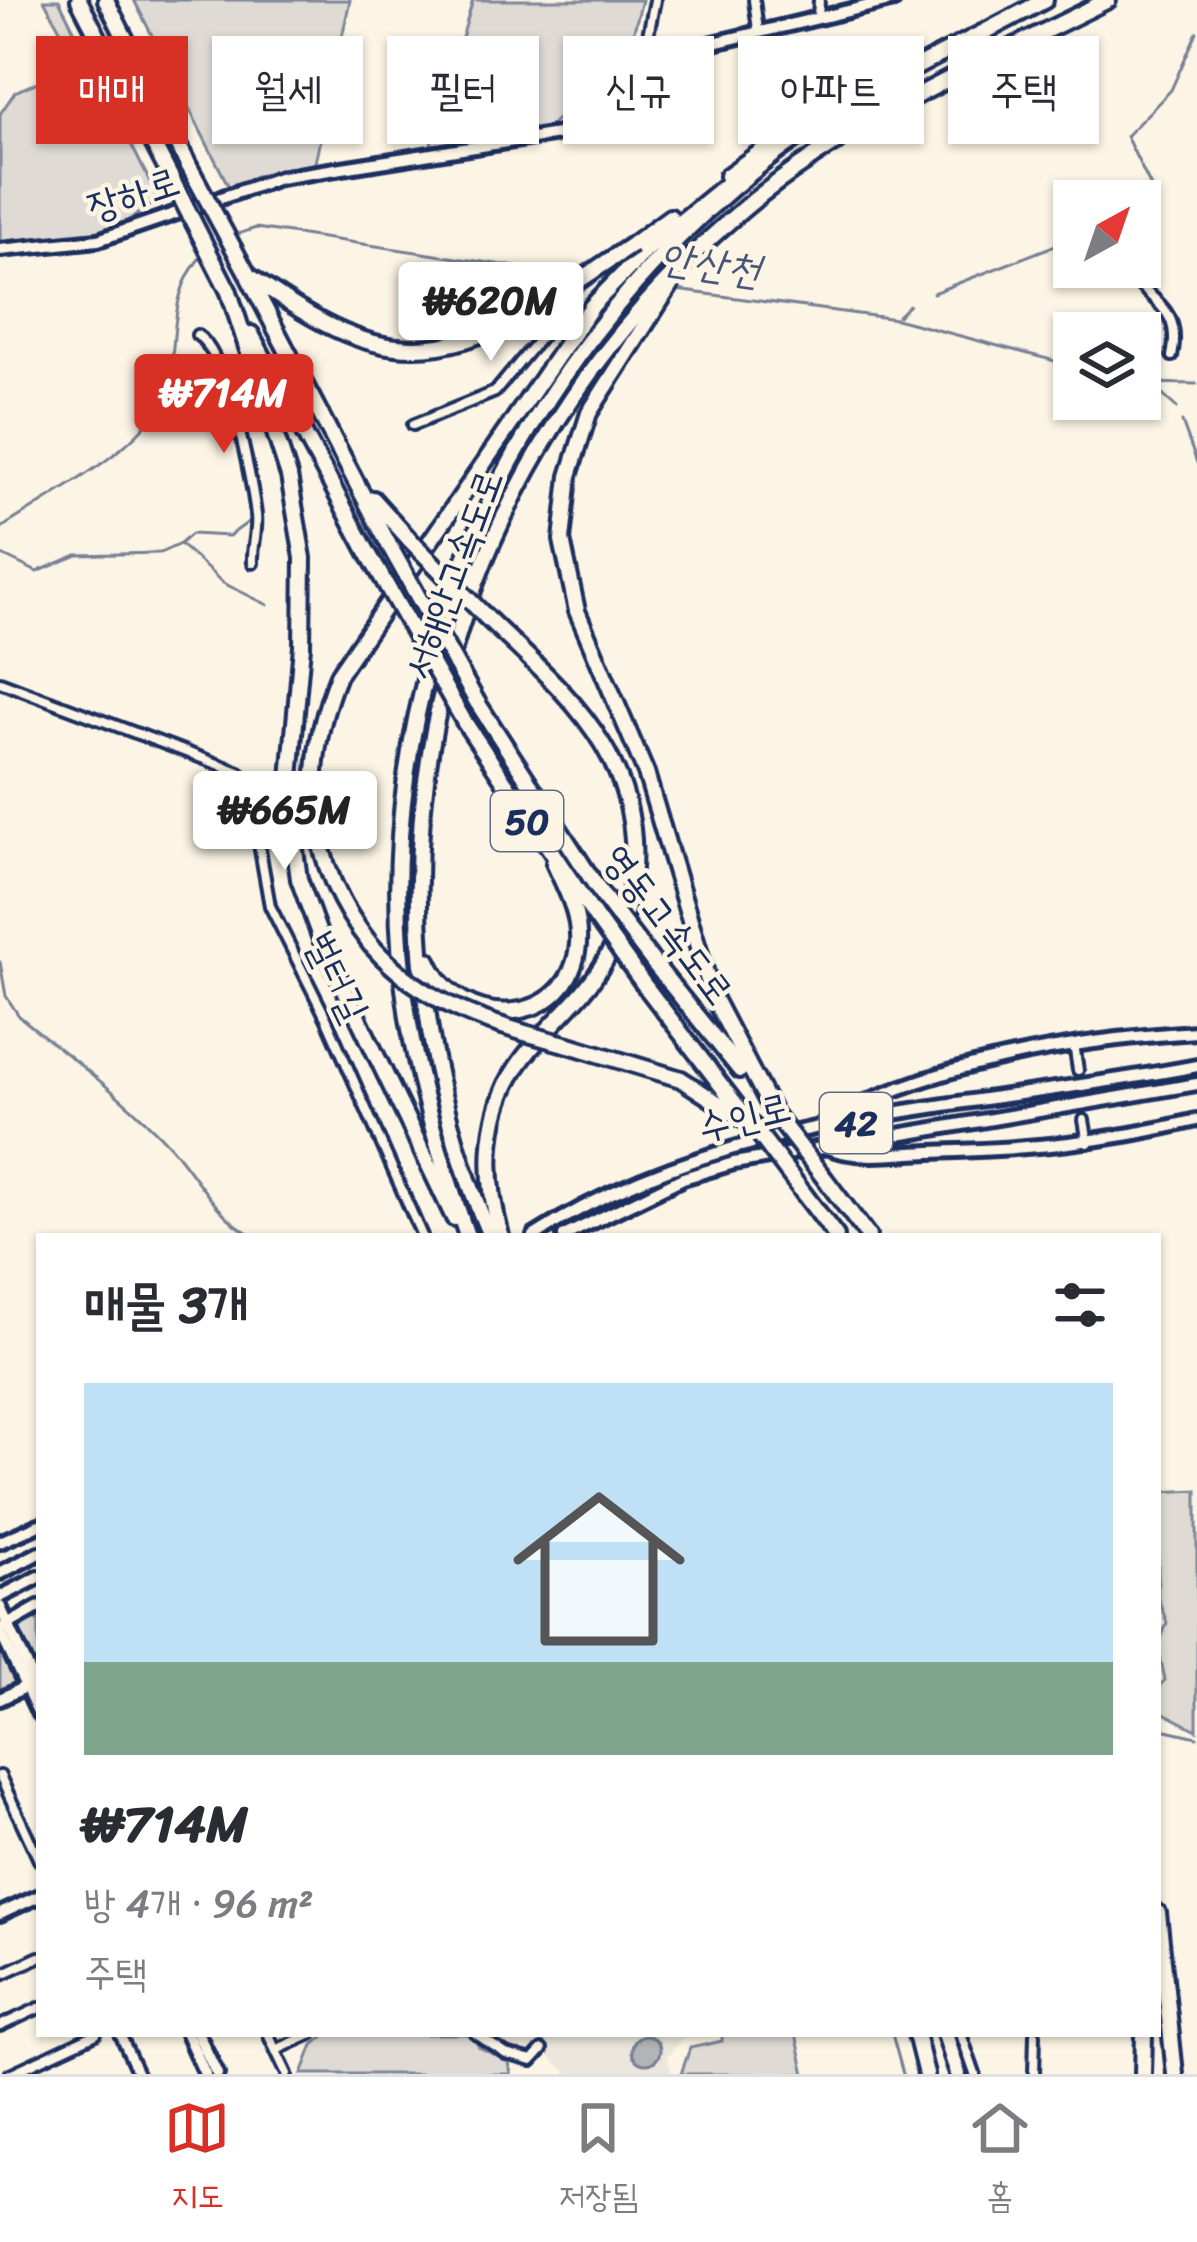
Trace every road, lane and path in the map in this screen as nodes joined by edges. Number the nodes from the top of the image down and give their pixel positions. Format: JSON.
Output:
{"nodes":[{"id":1,"x":79,"y":0,"type":"edge"},
{"id":2,"x":106,"y":0,"type":"edge"},
{"id":3,"x":655,"y":0,"type":"edge"},
{"id":4,"x":754,"y":0,"type":"edge"},
{"id":5,"x":819,"y":0,"type":"edge"},
{"id":6,"x":894,"y":0,"type":"edge"},
{"id":7,"x":1045,"y":0,"type":"edge"},
{"id":8,"x":1108,"y":0,"type":"edge"},
{"id":9,"x":818,"y":18,"type":"junction"},
{"id":10,"x":758,"y":31,"type":"junction"},
{"id":11,"x":648,"y":36,"type":"edge"},
{"id":12,"x":714,"y":42,"type":"edge"},
{"id":13,"x":924,"y":66,"type":"edge"},
{"id":14,"x":563,"y":133,"type":"edge"},
{"id":15,"x":779,"y":144,"type":"edge"},
{"id":16,"x":782,"y":144,"type":"edge"},
{"id":17,"x":638,"y":248,"type":"junction"},
{"id":18,"x":0,"y":250,"type":"edge"},
{"id":19,"x":688,"y":259,"type":"junction"},
{"id":20,"x":248,"y":275,"type":"junction"},
{"id":21,"x":566,"y":287,"type":"dead end"},
{"id":22,"x":1144,"y":288,"type":"edge"},
{"id":23,"x":229,"y":292,"type":"junction"},
{"id":24,"x":197,"y":335,"type":"dead end"},
{"id":25,"x":1172,"y":356,"type":"dead end"},
{"id":26,"x":413,"y":425,"type":"dead end"},
{"id":27,"x":345,"y":458,"type":"junction"},
{"id":28,"x":253,"y":563,"type":"dead end"},
{"id":29,"x":0,"y":682,"type":"edge"},
{"id":30,"x":554,"y":863,"type":"junction"},
{"id":31,"x":423,"y":941,"type":"junction"},
{"id":32,"x":1197,"y":1032,"type":"edge"},
{"id":33,"x":1074,"y":1044,"type":"junction"},
{"id":34,"x":1197,"y":1066,"type":"edge"},
{"id":35,"x":1078,"y":1070,"type":"tunnel mouth"},
{"id":36,"x":1197,"y":1084,"type":"edge"},
{"id":37,"x":773,"y":1112,"type":"junction"},
{"id":38,"x":1084,"y":1120,"type":"tunnel mouth"},
{"id":39,"x":1197,"y":1120,"type":"edge"},
{"id":40,"x":753,"y":1126,"type":"junction"},
{"id":41,"x":815,"y":1129,"type":"junction"},
{"id":42,"x":1088,"y":1144,"type":"junction"},
{"id":43,"x":826,"y":1147,"type":"junction"},
{"id":44,"x":494,"y":1232,"type":"edge"},
{"id":45,"x":421,"y":1233,"type":"edge"},
{"id":46,"x":465,"y":1233,"type":"edge"},
{"id":47,"x":465,"y":1233,"type":"edge"},
{"id":48,"x":539,"y":1233,"type":"edge"},
{"id":49,"x":576,"y":1233,"type":"edge"},
{"id":50,"x":834,"y":1233,"type":"edge"},
{"id":51,"x":866,"y":1233,"type":"edge"},
{"id":52,"x":36,"y":1526,"type":"edge"},
{"id":53,"x":0,"y":1531,"type":"edge"},
{"id":54,"x":14,"y":1534,"type":"junction"},
{"id":55,"x":0,"y":1542,"type":"edge"},
{"id":56,"x":36,"y":1554,"type":"edge"},
{"id":57,"x":0,"y":1573,"type":"edge"},
{"id":58,"x":36,"y":1579,"type":"edge"},
{"id":59,"x":0,"y":1597,"type":"edge"},
{"id":60,"x":0,"y":1606,"type":"edge"},
{"id":61,"x":36,"y":1609,"type":"edge"},
{"id":62,"x":3,"y":1628,"type":"edge"},
{"id":63,"x":34,"y":1682,"type":"edge"},
{"id":64,"x":0,"y":1699,"type":"edge"},
{"id":65,"x":0,"y":1776,"type":"edge"},
{"id":66,"x":12,"y":1802,"type":"junction"},
{"id":67,"x":0,"y":1808,"type":"edge"},
{"id":68,"x":36,"y":1854,"type":"edge"},
{"id":69,"x":36,"y":1897,"type":"edge"},
{"id":70,"x":0,"y":1914,"type":"edge"},
{"id":71,"x":1161,"y":1941,"type":"edge"},
{"id":72,"x":36,"y":1958,"type":"edge"},
{"id":73,"x":0,"y":1975,"type":"edge"},
{"id":74,"x":36,"y":2009,"type":"edge"},
{"id":75,"x":0,"y":2026,"type":"edge"},
{"id":76,"x":90,"y":2037,"type":"edge"},
{"id":77,"x":120,"y":2037,"type":"edge"},
{"id":78,"x":188,"y":2037,"type":"edge"},
{"id":79,"x":200,"y":2037,"type":"edge"},
{"id":80,"x":269,"y":2037,"type":"edge"},
{"id":81,"x":304,"y":2037,"type":"edge"},
{"id":82,"x":481,"y":2037,"type":"edge"},
{"id":83,"x":917,"y":2037,"type":"edge"},
{"id":84,"x":946,"y":2037,"type":"edge"},
{"id":85,"x":962,"y":2037,"type":"edge"},
{"id":86,"x":1035,"y":2037,"type":"edge"},
{"id":87,"x":1144,"y":2037,"type":"edge"},
{"id":88,"x":275,"y":2050,"type":"junction"},
{"id":89,"x":542,"y":2050,"type":"dead end"},
{"id":90,"x":10,"y":2074,"type":"edge"},
{"id":91,"x":138,"y":2074,"type":"edge"},
{"id":92,"x":205,"y":2074,"type":"edge"},
{"id":93,"x":218,"y":2074,"type":"edge"},
{"id":94,"x":287,"y":2074,"type":"edge"},
{"id":95,"x":926,"y":2074,"type":"edge"},
{"id":96,"x":958,"y":2074,"type":"edge"},
{"id":97,"x":975,"y":2074,"type":"edge"},
{"id":98,"x":1034,"y":2074,"type":"edge"},
{"id":99,"x":1144,"y":2074,"type":"edge"},
{"id":100,"x":1175,"y":2074,"type":"edge"}],
"edges":[{"from":1,"to":23,"type":"highway","name":"영동고속도로","number":"50","bridge":true},
{"from":2,"to":20,"type":"highway","name":"영동고속도로","number":"50","bridge":true},
{"from":3,"to":11,"type":"street"},
{"from":4,"to":10,"type":"street"},
{"from":5,"to":9,"type":"street"},
{"from":6,"to":9,"type":"main road","name":"장하로"},
{"from":7,"to":13,"type":"highway","name":"서해안고속도로"},
{"from":8,"to":19,"type":"highway","name":"서해안고속도로"},
{"from":9,"to":10,"type":"main road","name":"장하로"},
{"from":10,"to":12,"type":"main road","name":"장하로"},
{"from":14,"to":18,"type":"main road","name":"장하로"},
{"from":15,"to":17,"type":"highway"},
{"from":16,"to":46,"type":"highway","name":"서해안고속도로"},
{"from":17,"to":20,"type":"highway","bridge":true},
{"from":17,"to":40,"type":"highway","bridge":true},
{"from":19,"to":31,"type":"highway","name":"서해안고속도로"},
{"from":19,"to":37,"type":"highway"},
{"from":20,"to":27,"type":"highway","name":"영동고속도로","number":"50"},
{"from":21,"to":26,"type":"street"},
{"from":22,"to":25,"type":"street"},
{"from":23,"to":30,"type":"highway","name":"영동고속도로","number":"50","bridge":true},
{"from":23,"to":47,"type":"highway"},
{"from":24,"to":28,"type":"street"},
{"from":27,"to":37,"type":"highway","name":"영동고속도로","number":"50","bridge":true},
{"from":27,"to":44,"type":"highway","bridge":true},
{"from":29,"to":45,"type":"street","name":"벌터길"},
{"from":30,"to":31,"type":"highway"},
{"from":30,"to":40,"type":"highway","name":"영동고속도로","number":"50","bridge":true},
{"from":31,"to":44,"type":"highway","name":"서해안고속도로"},
{"from":32,"to":33,"type":"main road"},
{"from":33,"to":35,"type":"street"},
{"from":33,"to":41,"type":"main road"},
{"from":34,"to":41,"type":"main road","name":"수인로","number":"42"},
{"from":36,"to":43,"type":"main road","name":"수인로","number":"42"},
{"from":37,"to":51,"type":"highway","name":"영동고속도로","number":"50","bridge":true},
{"from":38,"to":42,"type":"street"},
{"from":39,"to":42,"type":"main road"},
{"from":40,"to":50,"type":"highway","name":"영동고속도로","number":"50","bridge":true},
{"from":41,"to":48,"type":"main road","name":"수인로","number":"42"},
{"from":42,"to":43,"type":"main road"},
{"from":43,"to":49,"type":"main road","name":"수인로","number":"42"},
{"from":52,"to":54,"type":"main road"},
{"from":53,"to":54,"type":"main road"},
{"from":54,"to":55,"type":"main road"},
{"from":56,"to":57,"type":"main road"},
{"from":58,"to":59,"type":"main road"},
{"from":60,"to":62,"type":"main road"},
{"from":61,"to":62,"type":"main road"},
{"from":62,"to":63,"type":"main road"},
{"from":63,"to":64,"type":"main road"},
{"from":65,"to":66,"type":"street"},
{"from":66,"to":67,"type":"street"},
{"from":66,"to":68,"type":"street"},
{"from":69,"to":70,"type":"main road"},
{"from":71,"to":100,"type":"highway"},
{"from":72,"to":73,"type":"street"},
{"from":74,"to":75,"type":"street"},
{"from":76,"to":90,"type":"street"},
{"from":77,"to":91,"type":"street"},
{"from":78,"to":92,"type":"main road"},
{"from":79,"to":93,"type":"main road"},
{"from":80,"to":88,"type":"street"},
{"from":81,"to":88,"type":"street"},
{"from":82,"to":89,"type":"street"},
{"from":83,"to":95,"type":"highway"},
{"from":84,"to":96,"type":"highway"},
{"from":85,"to":97,"type":"street"},
{"from":86,"to":98,"type":"street"},
{"from":87,"to":99,"type":"highway"},
{"from":88,"to":94,"type":"street"}]}
